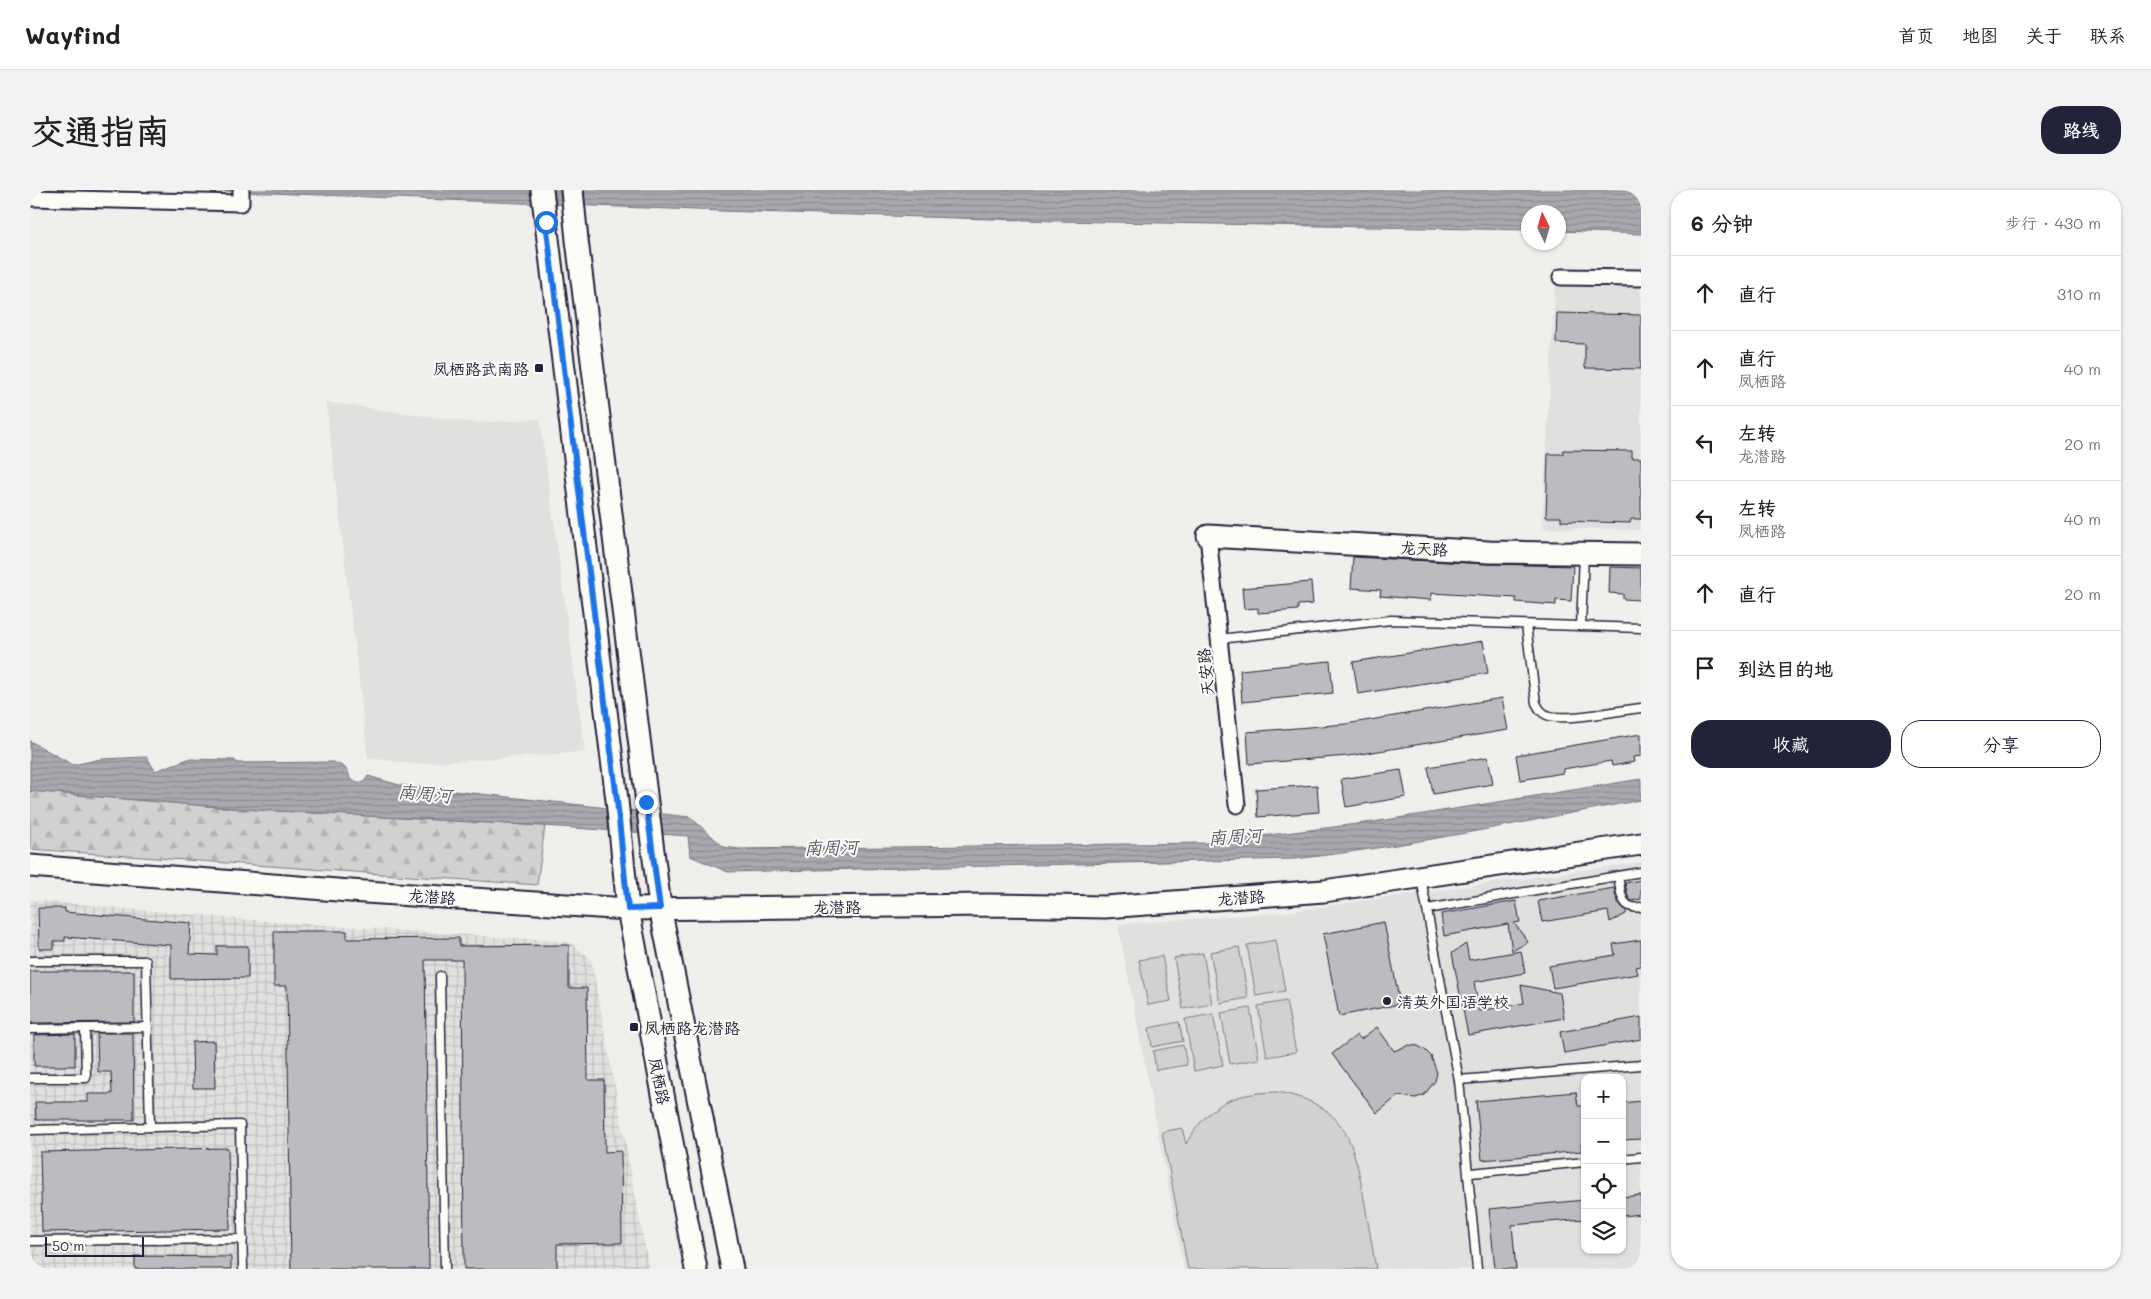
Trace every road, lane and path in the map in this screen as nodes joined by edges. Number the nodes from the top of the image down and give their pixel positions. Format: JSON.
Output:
{"nodes":[{"id":1,"x":542,"y":190,"type":"edge"},
{"id":2,"x":572,"y":190,"type":"edge"},
{"id":3,"x":241,"y":193,"type":"edge"},
{"id":4,"x":30,"y":198,"type":"edge"},
{"id":5,"x":1561,"y":277,"type":"dead end"},
{"id":6,"x":1641,"y":278,"type":"edge"},
{"id":7,"x":1208,"y":536,"type":"joint"},
{"id":8,"x":1584,"y":554,"type":"junction"},
{"id":9,"x":1641,"y":554,"type":"edge"},
{"id":10,"x":1526,"y":625,"type":"junction"},
{"id":11,"x":1581,"y":626,"type":"junction"},
{"id":12,"x":1641,"y":628,"type":"edge"},
{"id":13,"x":1219,"y":639,"type":"junction"},
{"id":14,"x":1641,"y":708,"type":"edge"},
{"id":15,"x":1237,"y":805,"type":"dead end"},
{"id":16,"x":1641,"y":844,"type":"edge"},
{"id":17,"x":30,"y":866,"type":"edge"},
{"id":18,"x":1641,"y":872,"type":"edge"},
{"id":19,"x":1618,"y":876,"type":"junction"},
{"id":20,"x":1421,"y":878,"type":"junction"},
{"id":21,"x":1641,"y":907,"type":"edge"},
{"id":22,"x":660,"y":908,"type":"junction"},
{"id":23,"x":628,"y":909,"type":"junction"},
{"id":24,"x":1427,"y":909,"type":"junction"},
{"id":25,"x":30,"y":961,"type":"edge"},
{"id":26,"x":440,"y":976,"type":"dead end"},
{"id":27,"x":148,"y":1027,"type":"junction"},
{"id":28,"x":86,"y":1028,"type":"junction"},
{"id":29,"x":30,"y":1029,"type":"edge"},
{"id":30,"x":1641,"y":1065,"type":"edge"},
{"id":31,"x":30,"y":1078,"type":"edge"},
{"id":32,"x":1459,"y":1080,"type":"junction"},
{"id":33,"x":150,"y":1127,"type":"junction"},
{"id":34,"x":30,"y":1130,"type":"edge"},
{"id":35,"x":1641,"y":1157,"type":"edge"},
{"id":36,"x":1626,"y":1159,"type":"edge"},
{"id":37,"x":1581,"y":1162,"type":"edge"},
{"id":38,"x":1471,"y":1173,"type":"dead end"},
{"id":39,"x":243,"y":1239,"type":"junction"},
{"id":40,"x":30,"y":1241,"type":"edge"},
{"id":41,"x":243,"y":1269,"type":"edge"},
{"id":42,"x":445,"y":1269,"type":"edge"},
{"id":43,"x":696,"y":1269,"type":"edge"},
{"id":44,"x":732,"y":1269,"type":"edge"},
{"id":45,"x":1478,"y":1269,"type":"edge"}],
"edges":[{"from":1,"to":23,"type":"main road","name":"凤栖路"},
{"from":2,"to":22,"type":"main road","name":"凤栖路"},
{"from":3,"to":4,"type":"street"},
{"from":5,"to":6,"type":"street"},
{"from":7,"to":8,"type":"main road","name":"龙天路"},
{"from":7,"to":13,"type":"street","name":"天安路"},
{"from":8,"to":9,"type":"main road","name":"龙天路"},
{"from":8,"to":11,"type":"lane"},
{"from":10,"to":11,"type":"lane"},
{"from":10,"to":13,"type":"lane"},
{"from":10,"to":14,"type":"lane"},
{"from":11,"to":12,"type":"lane"},
{"from":13,"to":15,"type":"street","name":"天安路"},
{"from":16,"to":20,"type":"main road","name":"龙潜路"},
{"from":17,"to":23,"type":"main road","name":"龙潜路"},
{"from":18,"to":19,"type":"lane"},
{"from":19,"to":21,"type":"lane"},
{"from":19,"to":24,"type":"lane"},
{"from":20,"to":22,"type":"main road","name":"龙潜路"},
{"from":20,"to":24,"type":"lane"},
{"from":22,"to":23,"type":"main road","name":"龙潜路"},
{"from":22,"to":44,"type":"main road","name":"凤栖路"},
{"from":23,"to":43,"type":"main road","name":"凤栖路"},
{"from":24,"to":32,"type":"lane"},
{"from":25,"to":27,"type":"lane"},
{"from":26,"to":42,"type":"lane"},
{"from":27,"to":28,"type":"lane"},
{"from":27,"to":33,"type":"lane"},
{"from":28,"to":29,"type":"lane"},
{"from":28,"to":31,"type":"lane"},
{"from":30,"to":32,"type":"lane"},
{"from":32,"to":45,"type":"lane"},
{"from":33,"to":34,"type":"lane"},
{"from":33,"to":39,"type":"lane"},
{"from":35,"to":36,"type":"lane"},
{"from":37,"to":38,"type":"lane"},
{"from":39,"to":40,"type":"lane"},
{"from":39,"to":41,"type":"lane"}]}
